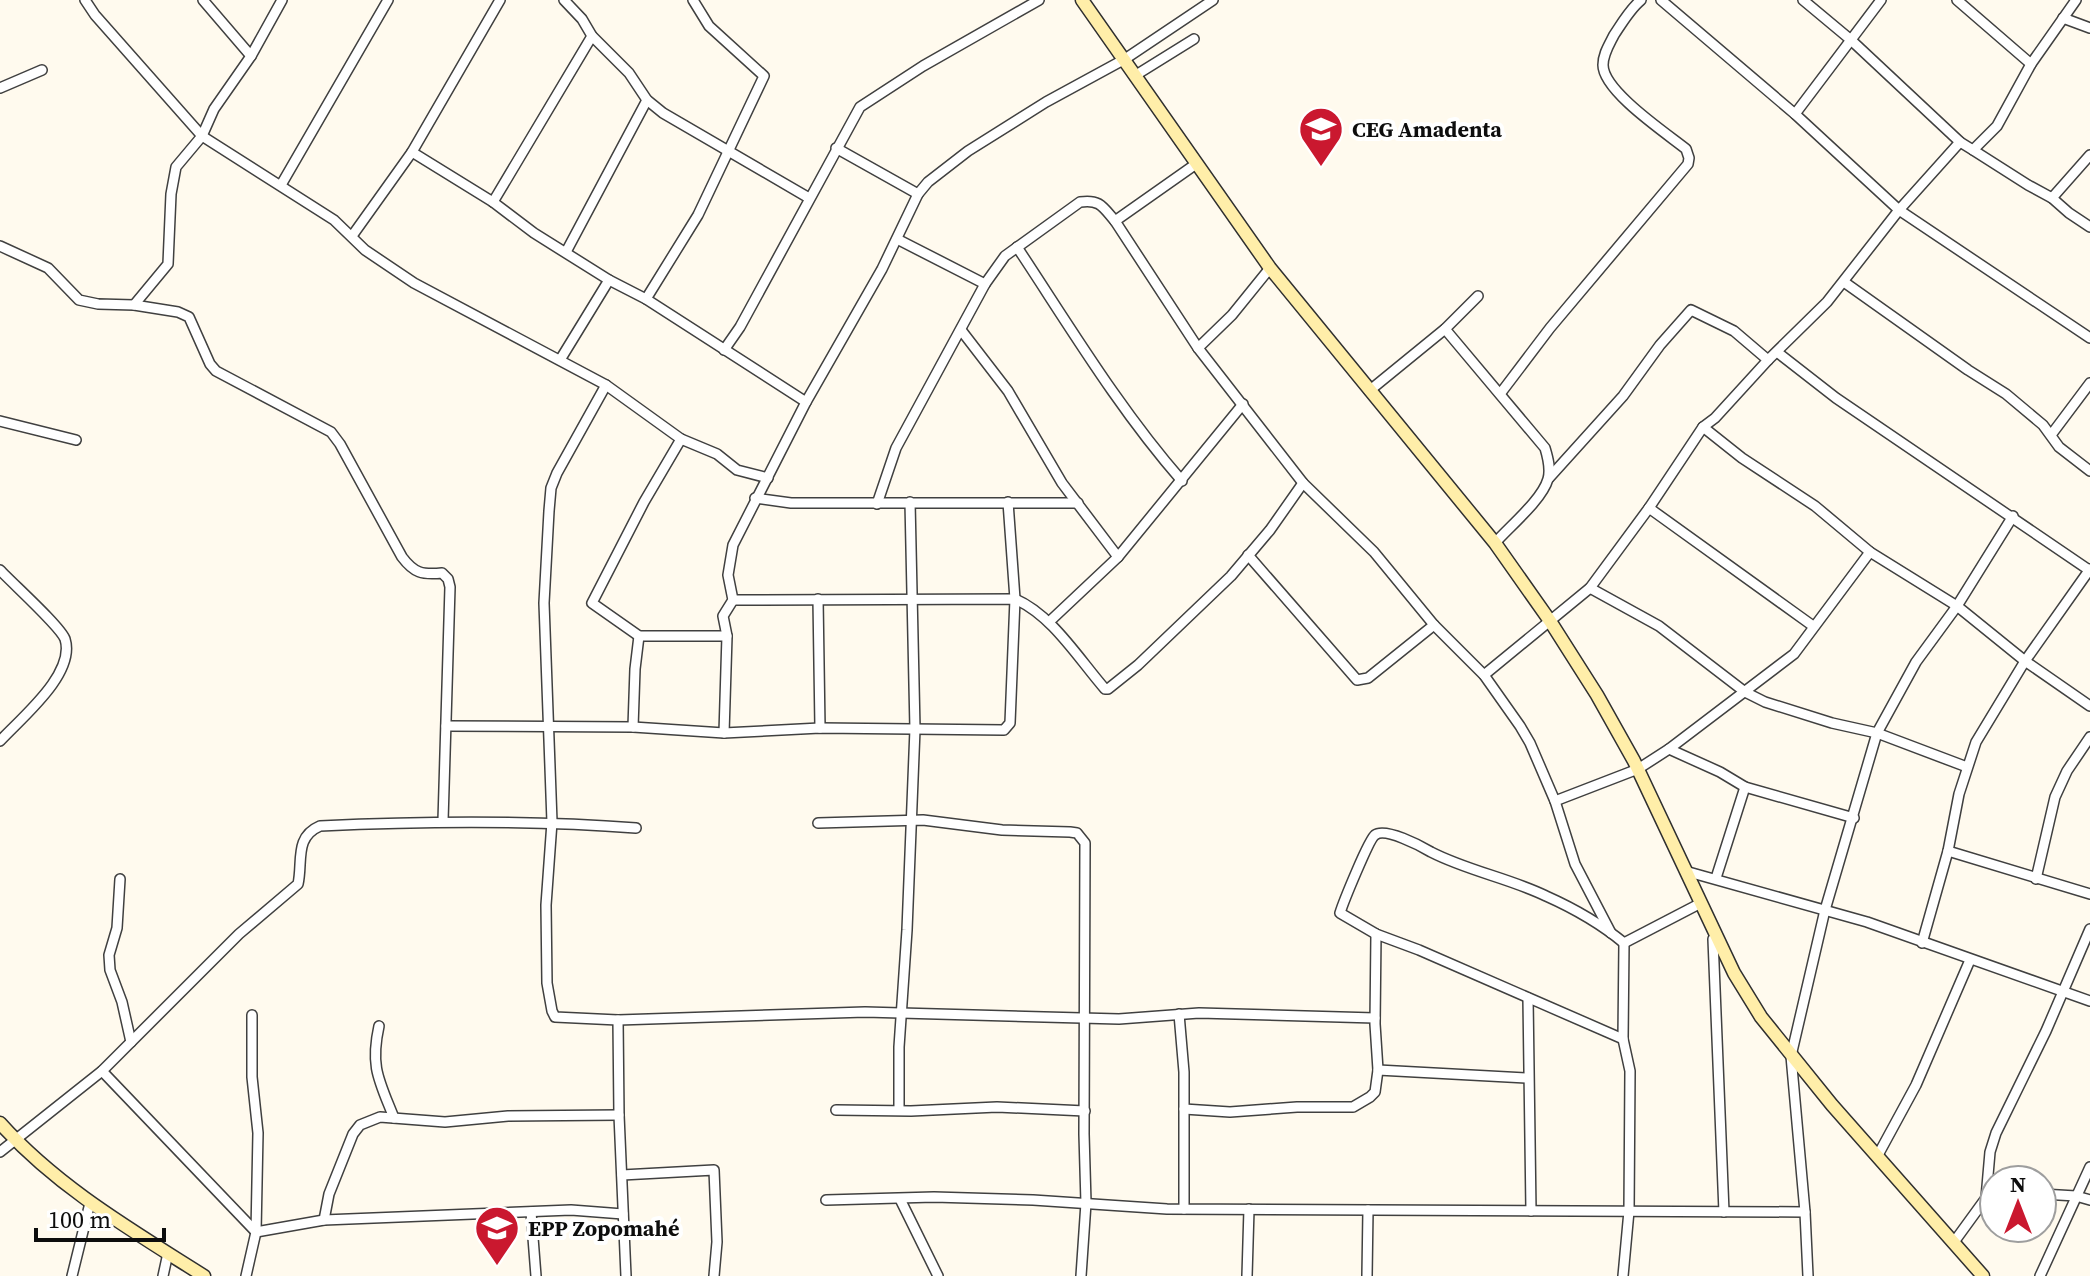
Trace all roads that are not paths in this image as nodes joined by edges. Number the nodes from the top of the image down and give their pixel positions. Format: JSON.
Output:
{"nodes":[{"id":1,"x":85,"y":0,"type":"edge"},
{"id":2,"x":203,"y":0,"type":"edge"},
{"id":3,"x":282,"y":0,"type":"edge"},
{"id":4,"x":388,"y":0,"type":"edge"},
{"id":5,"x":500,"y":0,"type":"edge"},
{"id":6,"x":564,"y":0,"type":"edge"},
{"id":7,"x":693,"y":0,"type":"edge"},
{"id":8,"x":1039,"y":0,"type":"edge"},
{"id":9,"x":1082,"y":0,"type":"edge"},
{"id":10,"x":1213,"y":0,"type":"edge"},
{"id":11,"x":1641,"y":0,"type":"edge"},
{"id":12,"x":1661,"y":0,"type":"edge"},
{"id":13,"x":1803,"y":0,"type":"edge"},
{"id":14,"x":1881,"y":0,"type":"edge"},
{"id":15,"x":1957,"y":0,"type":"edge"},
{"id":16,"x":2076,"y":0,"type":"edge"},
{"id":17,"x":2063,"y":18,"type":"junction"},
{"id":18,"x":2090,"y":28,"type":"edge"},
{"id":19,"x":592,"y":36,"type":"junction"},
{"id":20,"x":1194,"y":39,"type":"dead end"},
{"id":21,"x":1851,"y":40,"type":"junction"},
{"id":22,"x":251,"y":56,"type":"junction"},
{"id":23,"x":1125,"y":59,"type":"junction"},
{"id":24,"x":2031,"y":64,"type":"junction"},
{"id":25,"x":42,"y":70,"type":"dead end"},
{"id":26,"x":1136,"y":75,"type":"junction"},
{"id":27,"x":0,"y":88,"type":"edge"},
{"id":28,"x":647,"y":100,"type":"junction"},
{"id":29,"x":1795,"y":114,"type":"junction"},
{"id":30,"x":202,"y":136,"type":"junction"},
{"id":31,"x":1960,"y":142,"type":"junction"},
{"id":32,"x":836,"y":148,"type":"junction"},
{"id":33,"x":1973,"y":150,"type":"junction"},
{"id":34,"x":412,"y":152,"type":"junction"},
{"id":35,"x":727,"y":152,"type":"junction"},
{"id":36,"x":2090,"y":155,"type":"edge"},
{"id":37,"x":1196,"y":164,"type":"junction"},
{"id":38,"x":281,"y":185,"type":"junction"},
{"id":39,"x":918,"y":194,"type":"junction"},
{"id":40,"x":809,"y":198,"type":"junction"},
{"id":41,"x":2052,"y":198,"type":"junction"},
{"id":42,"x":493,"y":202,"type":"junction"},
{"id":43,"x":1899,"y":210,"type":"junction"},
{"id":44,"x":1115,"y":221,"type":"junction"},
{"id":45,"x":2090,"y":227,"type":"edge"},
{"id":46,"x":352,"y":236,"type":"junction"},
{"id":47,"x":897,"y":239,"type":"junction"},
{"id":48,"x":0,"y":246,"type":"edge"},
{"id":49,"x":1017,"y":247,"type":"junction"},
{"id":50,"x":566,"y":252,"type":"junction"},
{"id":51,"x":1270,"y":268,"type":"junction"},
{"id":52,"x":609,"y":280,"type":"junction"},
{"id":53,"x":1844,"y":282,"type":"junction"},
{"id":54,"x":985,"y":284,"type":"junction"},
{"id":55,"x":1478,"y":296,"type":"dead end"},
{"id":56,"x":646,"y":299,"type":"junction"},
{"id":57,"x":134,"y":305,"type":"junction"},
{"id":58,"x":1445,"y":329,"type":"junction"},
{"id":59,"x":961,"y":330,"type":"junction"},
{"id":60,"x":2090,"y":338,"type":"edge"},
{"id":61,"x":1198,"y":348,"type":"junction"},
{"id":62,"x":724,"y":350,"type":"junction"},
{"id":63,"x":1777,"y":352,"type":"junction"},
{"id":64,"x":560,"y":360,"type":"junction"},
{"id":65,"x":1768,"y":360,"type":"junction"},
{"id":66,"x":2090,"y":383,"type":"edge"},
{"id":67,"x":606,"y":385,"type":"junction"},
{"id":68,"x":1369,"y":391,"type":"junction"},
{"id":69,"x":1500,"y":394,"type":"junction"},
{"id":70,"x":806,"y":402,"type":"junction"},
{"id":71,"x":1243,"y":404,"type":"junction"},
{"id":72,"x":0,"y":421,"type":"edge"},
{"id":73,"x":1703,"y":427,"type":"junction"},
{"id":74,"x":2051,"y":435,"type":"junction"},
{"id":75,"x":681,"y":439,"type":"junction"},
{"id":76,"x":76,"y":440,"type":"dead end"},
{"id":77,"x":2090,"y":471,"type":"edge"},
{"id":78,"x":768,"y":478,"type":"junction"},
{"id":79,"x":1549,"y":478,"type":"junction"},
{"id":80,"x":1182,"y":481,"type":"junction"},
{"id":81,"x":1303,"y":483,"type":"junction"},
{"id":82,"x":755,"y":498,"type":"junction"},
{"id":83,"x":910,"y":502,"type":"junction"},
{"id":84,"x":1008,"y":502,"type":"junction"},
{"id":85,"x":1078,"y":503,"type":"junction"},
{"id":86,"x":877,"y":504,"type":"junction"},
{"id":87,"x":1649,"y":508,"type":"junction"},
{"id":88,"x":2013,"y":516,"type":"junction"},
{"id":89,"x":1495,"y":543,"type":"junction"},
{"id":90,"x":1870,"y":552,"type":"junction"},
{"id":91,"x":1248,"y":555,"type":"junction"},
{"id":92,"x":1118,"y":557,"type":"junction"},
{"id":93,"x":2090,"y":569,"type":"edge"},
{"id":94,"x":0,"y":570,"type":"edge"},
{"id":95,"x":1590,"y":588,"type":"junction"},
{"id":96,"x":818,"y":599,"type":"junction"},
{"id":97,"x":1015,"y":599,"type":"junction"},
{"id":98,"x":733,"y":600,"type":"junction"},
{"id":99,"x":913,"y":600,"type":"junction"},
{"id":100,"x":1957,"y":606,"type":"junction"},
{"id":101,"x":1550,"y":621,"type":"junction"},
{"id":102,"x":1049,"y":622,"type":"junction"},
{"id":103,"x":1434,"y":625,"type":"junction"},
{"id":104,"x":1813,"y":626,"type":"junction"},
{"id":105,"x":639,"y":636,"type":"junction"},
{"id":106,"x":727,"y":636,"type":"junction"},
{"id":107,"x":2025,"y":661,"type":"junction"},
{"id":108,"x":1484,"y":675,"type":"junction"},
{"id":109,"x":1745,"y":692,"type":"junction"},
{"id":110,"x":2090,"y":706,"type":"edge"},
{"id":111,"x":446,"y":726,"type":"junction"},
{"id":112,"x":550,"y":727,"type":"junction"},
{"id":113,"x":633,"y":727,"type":"junction"},
{"id":114,"x":820,"y":728,"type":"junction"},
{"id":115,"x":915,"y":729,"type":"junction"},
{"id":116,"x":724,"y":733,"type":"junction"},
{"id":117,"x":1877,"y":733,"type":"junction"},
{"id":118,"x":2090,"y":737,"type":"edge"},
{"id":119,"x":0,"y":741,"type":"edge"},
{"id":120,"x":1669,"y":749,"type":"junction"},
{"id":121,"x":1967,"y":767,"type":"junction"},
{"id":122,"x":1638,"y":769,"type":"junction"},
{"id":123,"x":1745,"y":787,"type":"junction"},
{"id":124,"x":1555,"y":801,"type":"junction"},
{"id":125,"x":1854,"y":818,"type":"junction"},
{"id":126,"x":910,"y":820,"type":"junction"},
{"id":127,"x":443,"y":821,"type":"junction"},
{"id":128,"x":552,"y":822,"type":"junction"},
{"id":129,"x":818,"y":823,"type":"dead end"},
{"id":130,"x":636,"y":828,"type":"dead end"},
{"id":131,"x":1948,"y":851,"type":"junction"},
{"id":132,"x":1685,"y":871,"type":"junction"},
{"id":133,"x":1716,"y":878,"type":"junction"},
{"id":134,"x":120,"y":879,"type":"dead end"},
{"id":135,"x":2036,"y":879,"type":"junction"},
{"id":136,"x":2090,"y":894,"type":"edge"},
{"id":137,"x":1701,"y":903,"type":"junction"},
{"id":138,"x":1825,"y":910,"type":"junction"},
{"id":139,"x":2090,"y":929,"type":"edge"},
{"id":140,"x":1611,"y":933,"type":"junction"},
{"id":141,"x":1376,"y":934,"type":"junction"},
{"id":142,"x":1717,"y":935,"type":"junction"},
{"id":143,"x":1624,"y":943,"type":"junction"},
{"id":144,"x":1922,"y":943,"type":"junction"},
{"id":145,"x":1970,"y":960,"type":"junction"},
{"id":146,"x":2062,"y":990,"type":"junction"},
{"id":147,"x":1528,"y":998,"type":"junction"},
{"id":148,"x":2090,"y":1001,"type":"edge"},
{"id":149,"x":903,"y":1013,"type":"junction"},
{"id":150,"x":1179,"y":1014,"type":"junction"},
{"id":151,"x":252,"y":1015,"type":"dead end"},
{"id":152,"x":1084,"y":1017,"type":"junction"},
{"id":153,"x":1375,"y":1018,"type":"junction"},
{"id":154,"x":618,"y":1020,"type":"junction"},
{"id":155,"x":379,"y":1026,"type":"dead end"},
{"id":156,"x":1623,"y":1039,"type":"junction"},
{"id":157,"x":131,"y":1042,"type":"junction"},
{"id":158,"x":1791,"y":1056,"type":"junction"},
{"id":159,"x":1378,"y":1070,"type":"junction"},
{"id":160,"x":102,"y":1071,"type":"junction"},
{"id":161,"x":1528,"y":1078,"type":"junction"},
{"id":162,"x":899,"y":1109,"type":"junction"},
{"id":163,"x":1184,"y":1109,"type":"junction"},
{"id":164,"x":836,"y":1110,"type":"dead end"},
{"id":165,"x":1085,"y":1111,"type":"junction"},
{"id":166,"x":619,"y":1115,"type":"junction"},
{"id":167,"x":394,"y":1118,"type":"junction"},
{"id":168,"x":0,"y":1123,"type":"edge"},
{"id":169,"x":15,"y":1140,"type":"junction"},
{"id":170,"x":0,"y":1152,"type":"edge"},
{"id":171,"x":1878,"y":1155,"type":"junction"},
{"id":172,"x":1990,"y":1164,"type":"edge"},
{"id":173,"x":2090,"y":1167,"type":"edge"},
{"id":174,"x":622,"y":1175,"type":"junction"},
{"id":175,"x":2058,"y":1195,"type":"edge"},
{"id":176,"x":2076,"y":1196,"type":"junction"},
{"id":177,"x":900,"y":1199,"type":"junction"},
{"id":178,"x":826,"y":1200,"type":"dead end"},
{"id":179,"x":2090,"y":1200,"type":"edge"},
{"id":180,"x":90,"y":1203,"type":"junction"},
{"id":181,"x":1086,"y":1203,"type":"junction"},
{"id":182,"x":1184,"y":1209,"type":"junction"},
{"id":183,"x":1249,"y":1209,"type":"junction"},
{"id":184,"x":1978,"y":1209,"type":"edge"},
{"id":185,"x":1368,"y":1210,"type":"junction"},
{"id":186,"x":1531,"y":1211,"type":"junction"},
{"id":187,"x":1629,"y":1211,"type":"junction"},
{"id":188,"x":531,"y":1212,"type":"junction"},
{"id":189,"x":1724,"y":1212,"type":"junction"},
{"id":190,"x":1805,"y":1212,"type":"junction"},
{"id":191,"x":623,"y":1214,"type":"junction"},
{"id":192,"x":324,"y":1220,"type":"junction"},
{"id":193,"x":256,"y":1232,"type":"junction"},
{"id":194,"x":1954,"y":1242,"type":"junction"},
{"id":195,"x":168,"y":1253,"type":"junction"},
{"id":196,"x":72,"y":1276,"type":"edge"},
{"id":197,"x":163,"y":1276,"type":"edge"},
{"id":198,"x":204,"y":1276,"type":"edge"},
{"id":199,"x":246,"y":1276,"type":"edge"},
{"id":200,"x":536,"y":1276,"type":"edge"},
{"id":201,"x":626,"y":1276,"type":"edge"},
{"id":202,"x":714,"y":1276,"type":"edge"},
{"id":203,"x":938,"y":1276,"type":"edge"},
{"id":204,"x":1081,"y":1276,"type":"edge"},
{"id":205,"x":1247,"y":1276,"type":"edge"},
{"id":206,"x":1367,"y":1276,"type":"edge"},
{"id":207,"x":1623,"y":1276,"type":"edge"},
{"id":208,"x":1808,"y":1276,"type":"edge"},
{"id":209,"x":1983,"y":1276,"type":"edge"},
{"id":210,"x":2040,"y":1276,"type":"edge"}],
"edges":[{"from":1,"to":30,"type":"street"},
{"from":2,"to":22,"type":"street"},
{"from":3,"to":22,"type":"street"},
{"from":4,"to":38,"type":"street"},
{"from":5,"to":34,"type":"street"},
{"from":6,"to":19,"type":"street"},
{"from":7,"to":35,"type":"street"},
{"from":8,"to":32,"type":"street"},
{"from":9,"to":23,"type":"street"},
{"from":10,"to":23,"type":"street"},
{"from":11,"to":69,"type":"street"},
{"from":12,"to":29,"type":"street"},
{"from":13,"to":21,"type":"street"},
{"from":14,"to":21,"type":"street"},
{"from":15,"to":24,"type":"street"},
{"from":16,"to":17,"type":"street"},
{"from":17,"to":18,"type":"street"},
{"from":17,"to":24,"type":"street"},
{"from":19,"to":28,"type":"street"},
{"from":19,"to":42,"type":"street"},
{"from":20,"to":26,"type":"street"},
{"from":21,"to":29,"type":"street"},
{"from":21,"to":31,"type":"street"},
{"from":22,"to":30,"type":"street"},
{"from":23,"to":26,"type":"street"},
{"from":23,"to":39,"type":"street"},
{"from":24,"to":33,"type":"street"},
{"from":25,"to":27,"type":"street"},
{"from":26,"to":37,"type":"street"},
{"from":28,"to":35,"type":"street"},
{"from":28,"to":50,"type":"street"},
{"from":29,"to":43,"type":"street"},
{"from":30,"to":38,"type":"street"},
{"from":30,"to":57,"type":"street"},
{"from":31,"to":33,"type":"street"},
{"from":31,"to":43,"type":"street"},
{"from":32,"to":39,"type":"street"},
{"from":32,"to":40,"type":"street"},
{"from":33,"to":41,"type":"street"},
{"from":34,"to":42,"type":"street"},
{"from":34,"to":46,"type":"street"},
{"from":35,"to":40,"type":"street"},
{"from":35,"to":56,"type":"street"},
{"from":36,"to":41,"type":"street"},
{"from":37,"to":44,"type":"street"},
{"from":37,"to":51,"type":"street"},
{"from":38,"to":46,"type":"street"},
{"from":39,"to":47,"type":"street"},
{"from":40,"to":62,"type":"street"},
{"from":41,"to":45,"type":"street"},
{"from":42,"to":50,"type":"street"},
{"from":43,"to":53,"type":"street"},
{"from":43,"to":60,"type":"street"},
{"from":44,"to":49,"type":"street"},
{"from":44,"to":61,"type":"street"},
{"from":46,"to":64,"type":"street"},
{"from":47,"to":54,"type":"street"},
{"from":47,"to":70,"type":"street"},
{"from":48,"to":57,"type":"street"},
{"from":49,"to":54,"type":"street"},
{"from":49,"to":80,"type":"street"},
{"from":50,"to":52,"type":"street"},
{"from":51,"to":61,"type":"street"},
{"from":51,"to":68,"type":"street"},
{"from":52,"to":56,"type":"street"},
{"from":52,"to":64,"type":"street"},
{"from":53,"to":63,"type":"street"},
{"from":53,"to":74,"type":"street"},
{"from":54,"to":59,"type":"street"},
{"from":55,"to":58,"type":"street"},
{"from":56,"to":62,"type":"street"},
{"from":57,"to":111,"type":"street"},
{"from":58,"to":68,"type":"street"},
{"from":58,"to":69,"type":"street"},
{"from":59,"to":85,"type":"street"},
{"from":59,"to":86,"type":"street"},
{"from":61,"to":71,"type":"street"},
{"from":62,"to":70,"type":"street"},
{"from":63,"to":65,"type":"street"},
{"from":63,"to":88,"type":"street"},
{"from":64,"to":67,"type":"street"},
{"from":65,"to":73,"type":"street"},
{"from":65,"to":79,"type":"street"},
{"from":66,"to":74,"type":"street"},
{"from":67,"to":75,"type":"street"},
{"from":67,"to":112,"type":"street"},
{"from":68,"to":89,"type":"street"},
{"from":69,"to":79,"type":"street"},
{"from":70,"to":78,"type":"street"},
{"from":71,"to":80,"type":"street"},
{"from":71,"to":81,"type":"street"},
{"from":72,"to":76,"type":"street"},
{"from":73,"to":87,"type":"street"},
{"from":73,"to":90,"type":"street"},
{"from":74,"to":77,"type":"street"},
{"from":75,"to":78,"type":"street"},
{"from":75,"to":105,"type":"street"},
{"from":78,"to":82,"type":"street"},
{"from":79,"to":89,"type":"street"},
{"from":80,"to":92,"type":"street"},
{"from":81,"to":91,"type":"street"},
{"from":81,"to":103,"type":"street"},
{"from":82,"to":86,"type":"street"},
{"from":82,"to":98,"type":"street"},
{"from":83,"to":84,"type":"street"},
{"from":83,"to":86,"type":"street"},
{"from":83,"to":99,"type":"street"},
{"from":84,"to":85,"type":"street"},
{"from":84,"to":97,"type":"street"},
{"from":85,"to":92,"type":"street"},
{"from":87,"to":95,"type":"street"},
{"from":87,"to":104,"type":"street"},
{"from":88,"to":93,"type":"street"},
{"from":88,"to":100,"type":"street"},
{"from":89,"to":101,"type":"street"},
{"from":90,"to":100,"type":"street"},
{"from":90,"to":104,"type":"street"},
{"from":91,"to":102,"type":"street"},
{"from":91,"to":103,"type":"street"},
{"from":92,"to":102,"type":"street"},
{"from":93,"to":107,"type":"street"},
{"from":94,"to":119,"type":"street"},
{"from":95,"to":101,"type":"street"},
{"from":95,"to":109,"type":"street"},
{"from":96,"to":98,"type":"street"},
{"from":96,"to":99,"type":"street"},
{"from":96,"to":114,"type":"street"},
{"from":97,"to":99,"type":"street"},
{"from":97,"to":102,"type":"street"},
{"from":97,"to":115,"type":"street"},
{"from":98,"to":106,"type":"street"},
{"from":99,"to":115,"type":"street"},
{"from":100,"to":107,"type":"street"},
{"from":100,"to":117,"type":"street"},
{"from":101,"to":108,"type":"street"},
{"from":101,"to":122,"type":"street"},
{"from":103,"to":108,"type":"street"},
{"from":104,"to":109,"type":"street"},
{"from":105,"to":106,"type":"street"},
{"from":105,"to":113,"type":"street"},
{"from":106,"to":116,"type":"street"},
{"from":107,"to":110,"type":"street"},
{"from":107,"to":121,"type":"street"},
{"from":108,"to":124,"type":"street"},
{"from":109,"to":117,"type":"street"},
{"from":109,"to":120,"type":"street"},
{"from":111,"to":112,"type":"street"},
{"from":111,"to":127,"type":"street"},
{"from":112,"to":113,"type":"street"},
{"from":112,"to":128,"type":"street"},
{"from":113,"to":116,"type":"street"},
{"from":114,"to":115,"type":"street"},
{"from":114,"to":116,"type":"street"},
{"from":115,"to":126,"type":"street"},
{"from":117,"to":121,"type":"street"},
{"from":117,"to":125,"type":"street"},
{"from":118,"to":135,"type":"street"},
{"from":120,"to":122,"type":"street"},
{"from":120,"to":123,"type":"street"},
{"from":121,"to":131,"type":"street"},
{"from":122,"to":124,"type":"street"},
{"from":122,"to":132,"type":"street"},
{"from":123,"to":125,"type":"street"},
{"from":123,"to":133,"type":"street"},
{"from":124,"to":140,"type":"street"},
{"from":125,"to":138,"type":"street"},
{"from":126,"to":129,"type":"street"},
{"from":126,"to":149,"type":"street"},
{"from":126,"to":152,"type":"street"},
{"from":127,"to":128,"type":"street"},
{"from":127,"to":157,"type":"street"},
{"from":128,"to":130,"type":"street"},
{"from":128,"to":154,"type":"street"},
{"from":131,"to":135,"type":"street"},
{"from":131,"to":144,"type":"street"},
{"from":132,"to":133,"type":"street"},
{"from":132,"to":137,"type":"street"},
{"from":133,"to":138,"type":"street"},
{"from":134,"to":157,"type":"street"},
{"from":135,"to":136,"type":"street"},
{"from":137,"to":142,"type":"street"},
{"from":137,"to":143,"type":"street"},
{"from":138,"to":144,"type":"street"},
{"from":138,"to":158,"type":"street"},
{"from":139,"to":146,"type":"street"},
{"from":140,"to":141,"type":"street"},
{"from":140,"to":143,"type":"street"},
{"from":141,"to":147,"type":"street"},
{"from":141,"to":153,"type":"street"},
{"from":142,"to":158,"type":"street"},
{"from":142,"to":189,"type":"street"},
{"from":143,"to":156,"type":"street"},
{"from":144,"to":145,"type":"street"},
{"from":145,"to":146,"type":"street"},
{"from":145,"to":171,"type":"street"},
{"from":146,"to":148,"type":"street"},
{"from":146,"to":172,"type":"street"},
{"from":147,"to":156,"type":"street"},
{"from":147,"to":161,"type":"street"},
{"from":149,"to":152,"type":"street"},
{"from":149,"to":154,"type":"street"},
{"from":149,"to":162,"type":"street"},
{"from":150,"to":152,"type":"street"},
{"from":150,"to":153,"type":"street"},
{"from":150,"to":163,"type":"street"},
{"from":151,"to":193,"type":"street"},
{"from":152,"to":165,"type":"street"},
{"from":153,"to":159,"type":"street"},
{"from":154,"to":166,"type":"street"},
{"from":155,"to":167,"type":"street"},
{"from":156,"to":187,"type":"street"},
{"from":157,"to":160,"type":"street"},
{"from":158,"to":171,"type":"street"},
{"from":158,"to":190,"type":"street"},
{"from":159,"to":161,"type":"street"},
{"from":159,"to":163,"type":"street"},
{"from":160,"to":169,"type":"street"},
{"from":160,"to":193,"type":"street"},
{"from":161,"to":186,"type":"street"},
{"from":162,"to":164,"type":"street"},
{"from":162,"to":165,"type":"street"},
{"from":163,"to":182,"type":"street"},
{"from":165,"to":181,"type":"street"},
{"from":166,"to":167,"type":"street"},
{"from":166,"to":174,"type":"street"},
{"from":167,"to":192,"type":"street"},
{"from":168,"to":169,"type":"street"},
{"from":169,"to":170,"type":"street"},
{"from":169,"to":180,"type":"street"},
{"from":171,"to":194,"type":"street"},
{"from":173,"to":176,"type":"street"},
{"from":174,"to":191,"type":"street"},
{"from":174,"to":202,"type":"street"},
{"from":175,"to":176,"type":"street"},
{"from":176,"to":179,"type":"street"},
{"from":176,"to":210,"type":"street"},
{"from":177,"to":178,"type":"street"},
{"from":177,"to":181,"type":"street"},
{"from":177,"to":203,"type":"street"},
{"from":180,"to":195,"type":"street"},
{"from":180,"to":196,"type":"street"},
{"from":181,"to":182,"type":"street"},
{"from":181,"to":204,"type":"street"},
{"from":182,"to":183,"type":"street"},
{"from":183,"to":185,"type":"street"},
{"from":183,"to":205,"type":"street"},
{"from":184,"to":194,"type":"street"},
{"from":185,"to":186,"type":"street"},
{"from":185,"to":206,"type":"street"},
{"from":186,"to":187,"type":"street"},
{"from":187,"to":189,"type":"street"},
{"from":187,"to":207,"type":"street"},
{"from":188,"to":191,"type":"street"},
{"from":188,"to":192,"type":"street"},
{"from":188,"to":200,"type":"street"},
{"from":189,"to":190,"type":"street"},
{"from":190,"to":208,"type":"street"},
{"from":191,"to":201,"type":"street"},
{"from":192,"to":193,"type":"street"},
{"from":193,"to":199,"type":"street"},
{"from":194,"to":209,"type":"street"},
{"from":195,"to":197,"type":"street"},
{"from":195,"to":198,"type":"street"}]}
